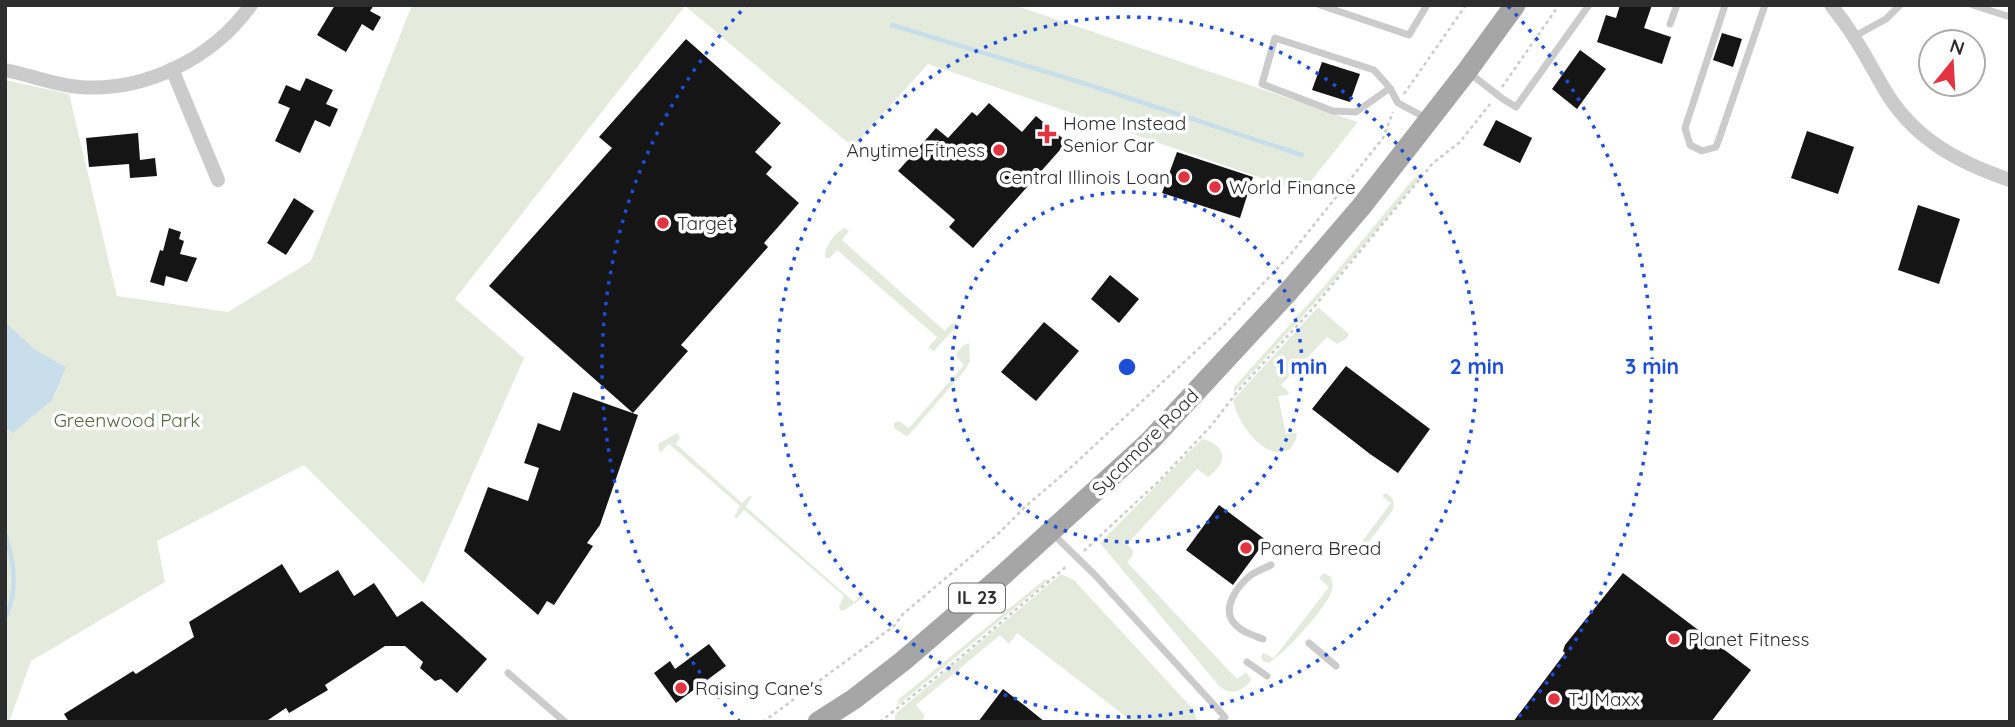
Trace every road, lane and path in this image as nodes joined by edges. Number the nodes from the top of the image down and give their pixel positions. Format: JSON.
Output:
{"nodes":[{"id":1,"x":251,"y":5,"type":"edge"},
{"id":2,"x":1320,"y":5,"type":"edge"},
{"id":3,"x":1427,"y":5,"type":"edge"},
{"id":4,"x":1466,"y":5,"type":"edge"},
{"id":5,"x":1515,"y":5,"type":"edge"},
{"id":6,"x":1559,"y":5,"type":"edge"},
{"id":7,"x":1589,"y":5,"type":"edge"},
{"id":8,"x":1676,"y":5,"type":"edge"},
{"id":9,"x":1725,"y":5,"type":"edge"},
{"id":10,"x":1765,"y":5,"type":"edge"},
{"id":11,"x":1832,"y":5,"type":"edge"},
{"id":12,"x":1900,"y":5,"type":"edge"},
{"id":13,"x":1973,"y":5,"type":"edge"},
{"id":14,"x":2010,"y":18,"type":"edge"},
{"id":15,"x":1670,"y":24,"type":"dead end"},
{"id":16,"x":1855,"y":36,"type":"junction"},
{"id":17,"x":172,"y":69,"type":"junction"},
{"id":18,"x":5,"y":70,"type":"edge"},
{"id":19,"x":1467,"y":71,"type":"junction"},
{"id":20,"x":1390,"y":88,"type":"junction"},
{"id":21,"x":1496,"y":94,"type":"junction"},
{"id":22,"x":1398,"y":103,"type":"junction"},
{"id":23,"x":1430,"y":120,"type":"junction"},
{"id":24,"x":218,"y":180,"type":"dead end"},
{"id":25,"x":2010,"y":180,"type":"edge"},
{"id":26,"x":1050,"y":532,"type":"junction"},
{"id":27,"x":1077,"y":558,"type":"junction"},
{"id":28,"x":1271,"y":565,"type":"dead end"},
{"id":29,"x":1263,"y":639,"type":"dead end"},
{"id":30,"x":1309,"y":643,"type":"dead end"},
{"id":31,"x":1247,"y":662,"type":"dead end"},
{"id":32,"x":1336,"y":666,"type":"dead end"},
{"id":33,"x":509,"y":673,"type":"dead end"},
{"id":34,"x":1267,"y":676,"type":"dead end"},
{"id":35,"x":565,"y":722,"type":"edge"},
{"id":36,"x":763,"y":722,"type":"edge"},
{"id":37,"x":818,"y":722,"type":"edge"},
{"id":38,"x":880,"y":722,"type":"edge"},
{"id":39,"x":1220,"y":722,"type":"edge"}],
"edges":[{"from":1,"to":17,"type":"street"},
{"from":2,"to":3,"type":"lane"},
{"from":4,"to":22,"type":"path"},
{"from":5,"to":19,"type":"main road","number":"IL 23"},
{"from":6,"to":21,"type":"path"},
{"from":7,"to":21,"type":"lane"},
{"from":8,"to":15,"type":"lane"},
{"from":9,"to":10,"type":"lane"},
{"from":11,"to":16,"type":"street"},
{"from":12,"to":16,"type":"lane"},
{"from":13,"to":14,"type":"lane"},
{"from":16,"to":25,"type":"street"},
{"from":17,"to":18,"type":"street"},
{"from":17,"to":24,"type":"street"},
{"from":19,"to":21,"type":"lane"},
{"from":19,"to":23,"type":"main road","number":"IL 23"},
{"from":20,"to":20,"type":"lane"},
{"from":20,"to":22,"type":"lane"},
{"from":21,"to":27,"type":"path"},
{"from":22,"to":23,"type":"lane"},
{"from":22,"to":36,"type":"path"},
{"from":23,"to":26,"type":"main road","name":"Sycamore Road","number":"IL 23"},
{"from":26,"to":27,"type":"lane"},
{"from":26,"to":37,"type":"main road","name":"Sycamore Road","number":"IL 23"},
{"from":27,"to":38,"type":"path"},
{"from":27,"to":39,"type":"lane"},
{"from":28,"to":29,"type":"lane"},
{"from":30,"to":32,"type":"lane"},
{"from":31,"to":34,"type":"lane"},
{"from":33,"to":35,"type":"lane"}]}
